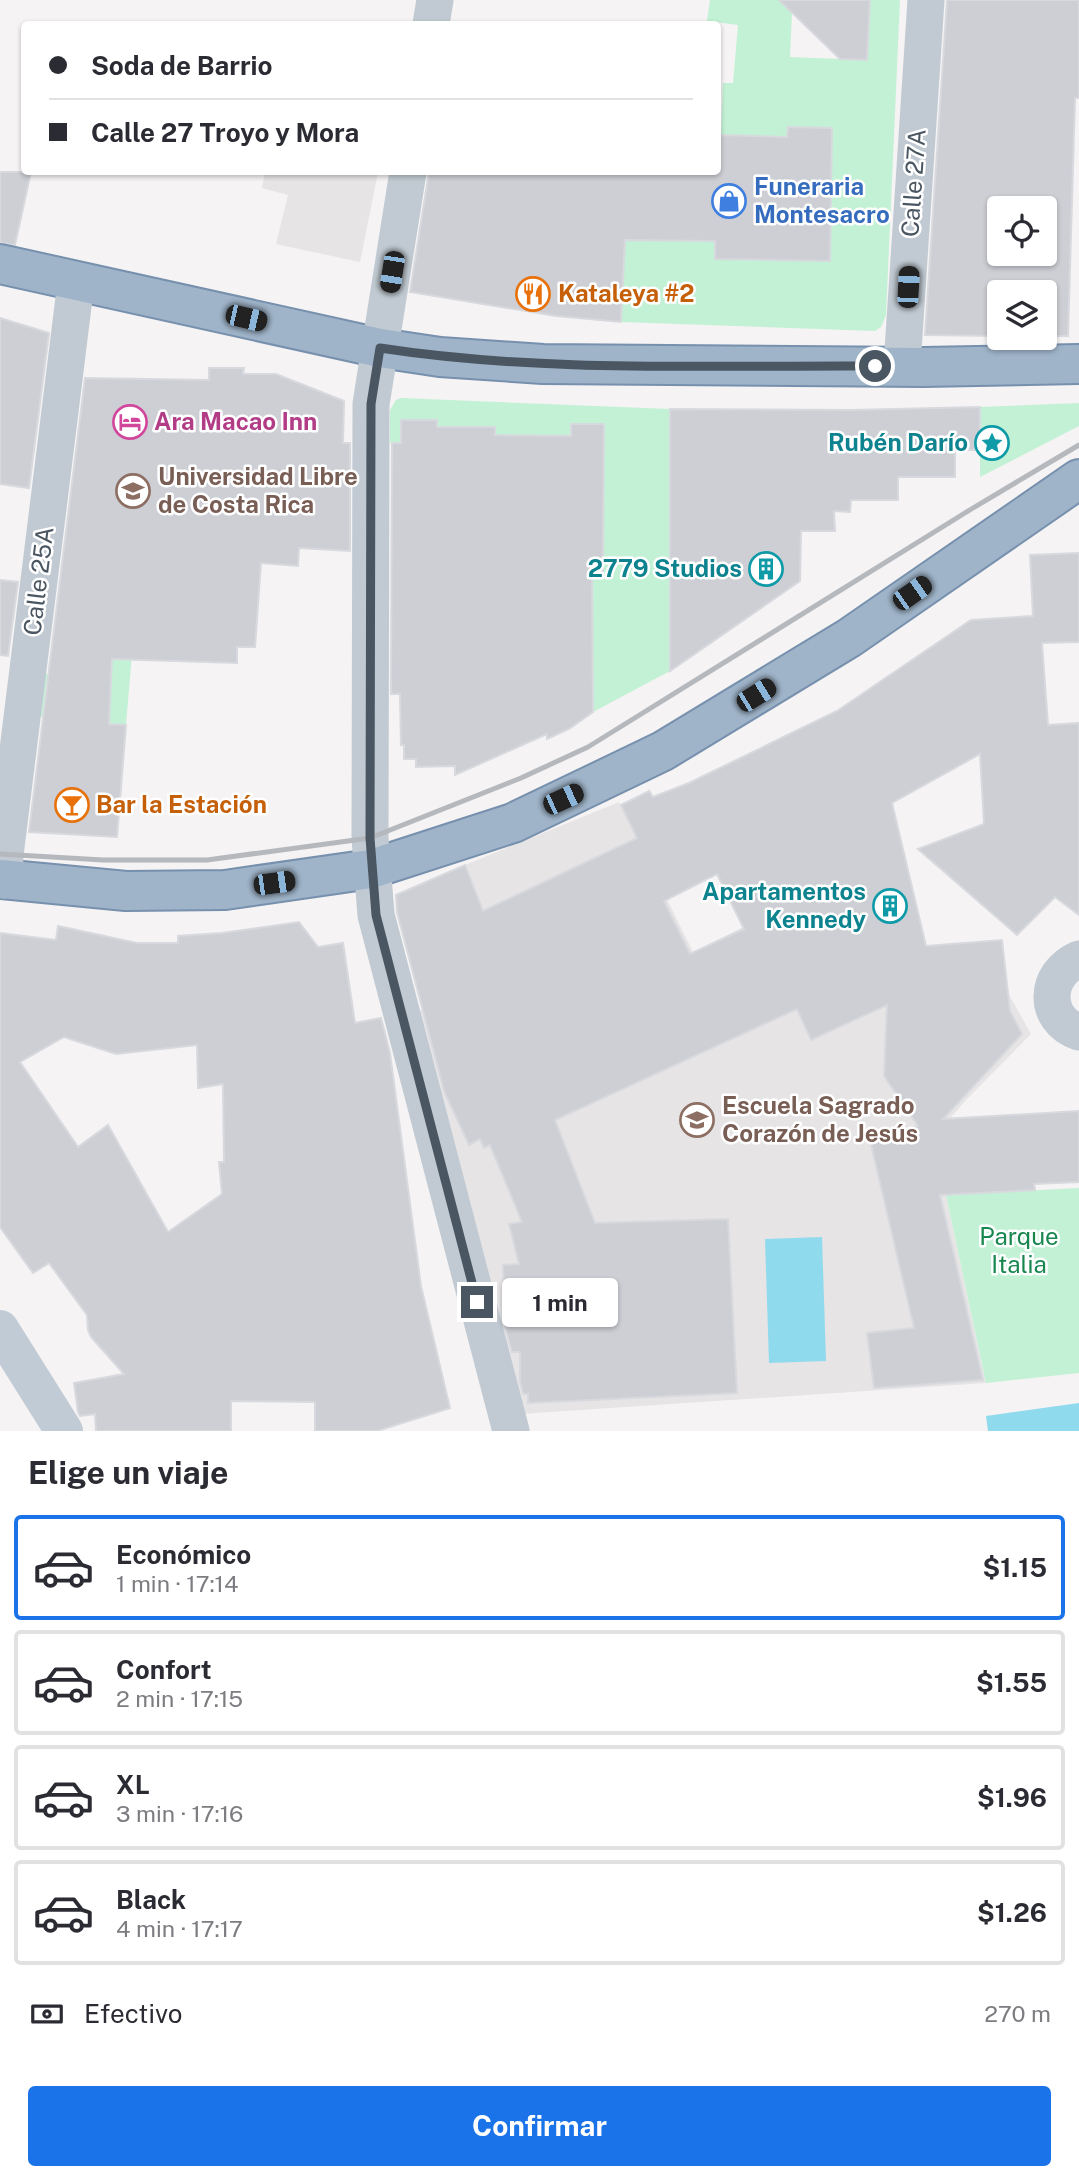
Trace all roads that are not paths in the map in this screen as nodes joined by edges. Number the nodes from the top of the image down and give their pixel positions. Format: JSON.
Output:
{"nodes":[{"id":1,"x":435,"y":0,"type":"edge"},
{"id":2,"x":926,"y":0,"type":"edge"},
{"id":3,"x":432,"y":21,"type":"edge"},
{"id":4,"x":408,"y":175,"type":"edge"},
{"id":5,"x":0,"y":264,"type":"edge"},
{"id":6,"x":76,"y":282,"type":"junction"},
{"id":7,"x":380,"y":348,"type":"junction"},
{"id":8,"x":1079,"y":364,"type":"edge"},
{"id":9,"x":912,"y":366,"type":"junction"},
{"id":10,"x":1079,"y":386,"type":"edge"},
{"id":11,"x":1079,"y":479,"type":"edge"},
{"id":12,"x":371,"y":869,"type":"junction"},
{"id":13,"x":2,"y":879,"type":"edge"},
{"id":14,"x":1079,"y":960,"type":"edge"},
{"id":15,"x":1079,"y":1032,"type":"edge"},
{"id":16,"x":0,"y":1329,"type":"edge"},
{"id":17,"x":64,"y":1431,"type":"edge"},
{"id":18,"x":511,"y":1431,"type":"edge"}],
"edges":[{"from":1,"to":3,"type":"street"},
{"from":2,"to":9,"type":"street","name":"Calle 27A"},
{"from":4,"to":7,"type":"street"},
{"from":5,"to":6,"type":"highway"},
{"from":6,"to":7,"type":"highway"},
{"from":6,"to":13,"type":"street","name":"Calle 25A"},
{"from":7,"to":9,"type":"highway"},
{"from":7,"to":12,"type":"street"},
{"from":8,"to":9,"type":"highway"},
{"from":9,"to":10,"type":"highway"},
{"from":11,"to":12,"type":"highway"},
{"from":12,"to":13,"type":"highway"},
{"from":12,"to":18,"type":"street"},
{"from":14,"to":15,"type":"street"},
{"from":16,"to":17,"type":"main road"}]}
